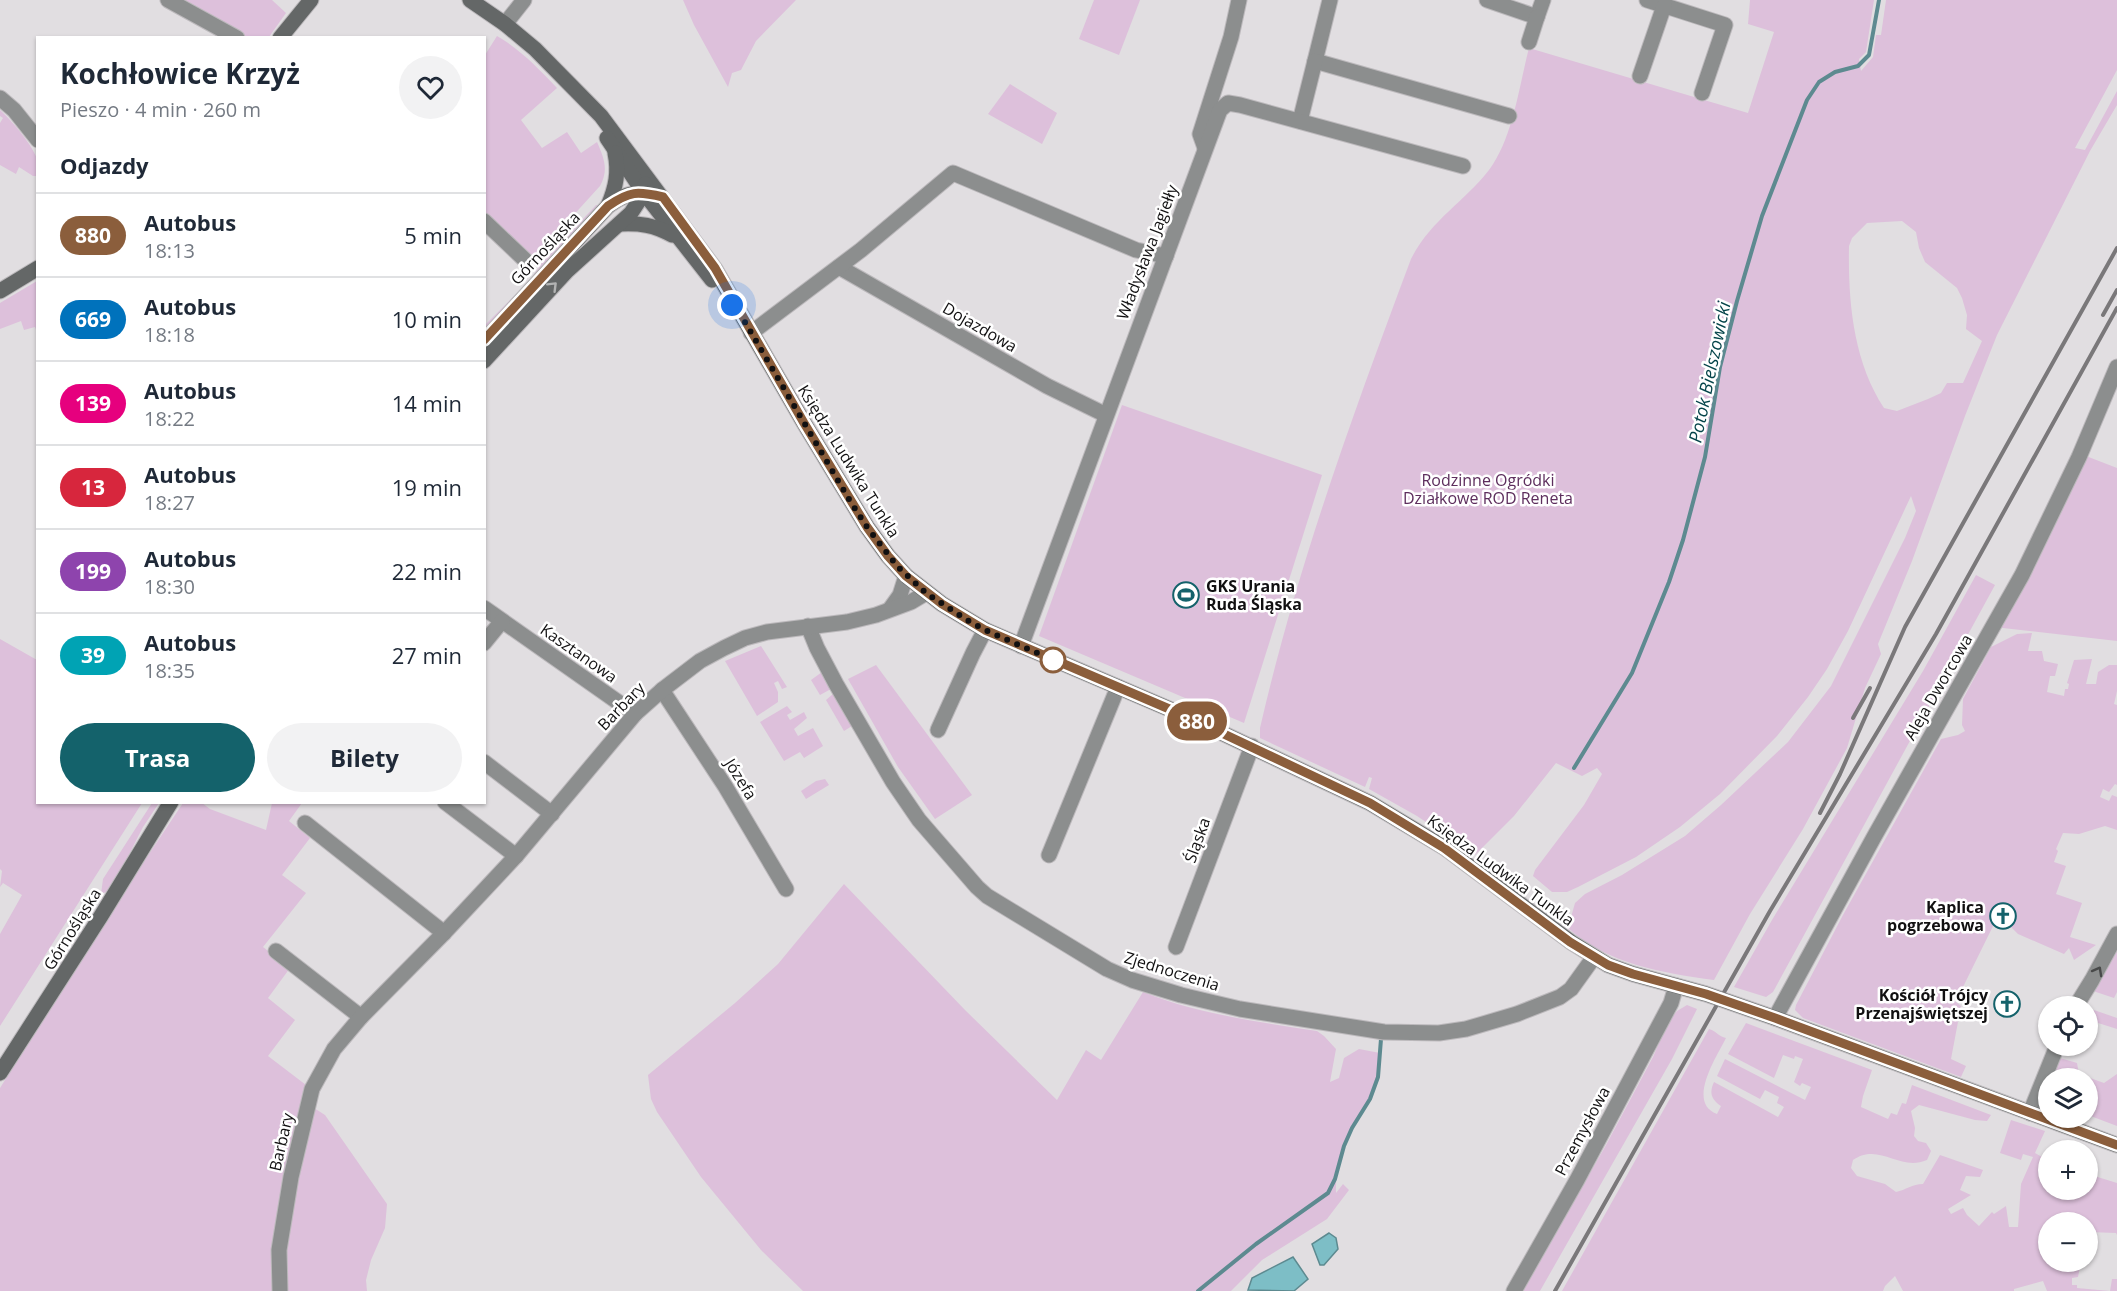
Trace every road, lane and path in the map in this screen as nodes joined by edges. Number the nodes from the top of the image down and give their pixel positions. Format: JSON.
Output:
{"nodes":[{"id":1,"x":168,"y":0,"type":"edge"},
{"id":2,"x":311,"y":0,"type":"edge"},
{"id":3,"x":470,"y":0,"type":"edge"},
{"id":4,"x":524,"y":0,"type":"edge"},
{"id":5,"x":1239,"y":0,"type":"edge"},
{"id":6,"x":1330,"y":0,"type":"edge"},
{"id":7,"x":1487,"y":0,"type":"edge"},
{"id":8,"x":1543,"y":0,"type":"edge"},
{"id":9,"x":1647,"y":0,"type":"edge"},
{"id":10,"x":1664,"y":6,"type":"junction"},
{"id":11,"x":1537,"y":17,"type":"junction"},
{"id":12,"x":505,"y":24,"type":"junction"},
{"id":13,"x":233,"y":36,"type":"edge"},
{"id":14,"x":282,"y":36,"type":"edge"},
{"id":15,"x":1529,"y":42,"type":"dead end"},
{"id":16,"x":1315,"y":61,"type":"junction"},
{"id":17,"x":1640,"y":76,"type":"dead end"},
{"id":18,"x":1702,"y":93,"type":"dead end"},
{"id":19,"x":581,"y":94,"type":"junction"},
{"id":20,"x":0,"y":99,"type":"edge"},
{"id":21,"x":1509,"y":116,"type":"dead end"},
{"id":22,"x":1300,"y":121,"type":"junction"},
{"id":23,"x":36,"y":138,"type":"edge"},
{"id":24,"x":1205,"y":148,"type":"junction"},
{"id":25,"x":614,"y":150,"type":"junction"},
{"id":26,"x":1463,"y":166,"type":"dead end"},
{"id":27,"x":646,"y":175,"type":"junction"},
{"id":28,"x":644,"y":193,"type":"junction"},
{"id":29,"x":663,"y":197,"type":"junction"},
{"id":30,"x":608,"y":206,"type":"junction"},
{"id":31,"x":486,"y":223,"type":"edge"},
{"id":32,"x":620,"y":224,"type":"junction"},
{"id":33,"x":678,"y":238,"type":"junction"},
{"id":34,"x":1166,"y":256,"type":"junction"},
{"id":35,"x":525,"y":260,"type":"dead end"},
{"id":36,"x":839,"y":267,"type":"junction"},
{"id":37,"x":36,"y":269,"type":"edge"},
{"id":38,"x":0,"y":291,"type":"edge"},
{"id":39,"x":742,"y":317,"type":"junction"},
{"id":40,"x":751,"y":333,"type":"junction"},
{"id":41,"x":486,"y":338,"type":"edge"},
{"id":42,"x":486,"y":359,"type":"edge"},
{"id":43,"x":2117,"y":367,"type":"edge"},
{"id":44,"x":1106,"y":415,"type":"junction"},
{"id":45,"x":906,"y":576,"type":"junction"},
{"id":46,"x":926,"y":593,"type":"junction"},
{"id":47,"x":890,"y":609,"type":"junction"},
{"id":48,"x":486,"y":610,"type":"edge"},
{"id":49,"x":502,"y":621,"type":"junction"},
{"id":50,"x":808,"y":626,"type":"junction"},
{"id":51,"x":985,"y":630,"type":"junction"},
{"id":52,"x":486,"y":641,"type":"edge"},
{"id":53,"x":1021,"y":646,"type":"junction"},
{"id":54,"x":1118,"y":687,"type":"junction"},
{"id":55,"x":662,"y":690,"type":"junction"},
{"id":56,"x":635,"y":714,"type":"junction"},
{"id":57,"x":938,"y":730,"type":"dead end"},
{"id":58,"x":1252,"y":746,"type":"junction"},
{"id":59,"x":486,"y":764,"type":"edge"},
{"id":60,"x":170,"y":804,"type":"edge"},
{"id":61,"x":448,"y":804,"type":"edge"},
{"id":62,"x":552,"y":813,"type":"junction"},
{"id":63,"x":305,"y":823,"type":"dead end"},
{"id":64,"x":1049,"y":855,"type":"dead end"},
{"id":65,"x":516,"y":856,"type":"junction"},
{"id":66,"x":786,"y":889,"type":"dead end"},
{"id":67,"x":444,"y":933,"type":"junction"},
{"id":68,"x":2117,"y":934,"type":"edge"},
{"id":69,"x":1176,"y":947,"type":"dead end"},
{"id":70,"x":276,"y":951,"type":"dead end"},
{"id":71,"x":1593,"y":957,"type":"junction"},
{"id":72,"x":1676,"y":986,"type":"junction"},
{"id":73,"x":2082,"y":996,"type":"edge"},
{"id":74,"x":361,"y":1017,"type":"junction"},
{"id":75,"x":1775,"y":1018,"type":"junction"},
{"id":76,"x":2053,"y":1056,"type":"edge"},
{"id":77,"x":0,"y":1073,"type":"edge"},
{"id":78,"x":2030,"y":1113,"type":"junction"},
{"id":79,"x":2117,"y":1145,"type":"edge"},
{"id":80,"x":280,"y":1291,"type":"edge"},
{"id":81,"x":1514,"y":1291,"type":"edge"}],
"edges":[{"from":1,"to":13,"type":"street"},
{"from":2,"to":14,"type":"street"},
{"from":3,"to":12,"type":"street","name":"Księdza Ludwika Tunkla"},
{"from":4,"to":12,"type":"street"},
{"from":5,"to":24,"type":"street"},
{"from":6,"to":16,"type":"street"},
{"from":7,"to":11,"type":"street"},
{"from":8,"to":11,"type":"street"},
{"from":9,"to":10,"type":"street"},
{"from":10,"to":17,"type":"street"},
{"from":10,"to":18,"type":"street"},
{"from":11,"to":15,"type":"street"},
{"from":12,"to":19,"type":"street","name":"Księdza Ludwika Tunkla"},
{"from":16,"to":21,"type":"street"},
{"from":16,"to":22,"type":"street"},
{"from":19,"to":25,"type":"street","name":"Księdza Ludwika Tunkla"},
{"from":19,"to":27,"type":"street","name":"Księdza Ludwika Tunkla"},
{"from":20,"to":23,"type":"street"},
{"from":22,"to":24,"type":"street","name":"Władysława Jagiełły"},
{"from":22,"to":26,"type":"street","name":"Władysława Jagiełły"},
{"from":24,"to":34,"type":"street","name":"Władysława Jagiełły"},
{"from":25,"to":28,"type":"street","name":"Księdza Ludwika Tunkla"},
{"from":25,"to":30,"type":"street","name":"Górnośląska"},
{"from":27,"to":28,"type":"street"},
{"from":27,"to":29,"type":"street","name":"Księdza Ludwika Tunkla"},
{"from":28,"to":29,"type":"street","name":"Górnośląska"},
{"from":28,"to":30,"type":"street","name":"Górnośląska"},
{"from":28,"to":32,"type":"street","name":"Górnośląska"},
{"from":28,"to":33,"type":"street","name":"Księdza Ludwika Tunkla"},
{"from":29,"to":39,"type":"street","name":"Księdza Ludwika Tunkla"},
{"from":30,"to":41,"type":"street","name":"Górnośląska"},
{"from":31,"to":35,"type":"street"},
{"from":32,"to":33,"type":"street"},
{"from":42,"to":32,"type":"street","name":"Górnośląska","one_way":true},
{"from":33,"to":39,"type":"street","name":"Księdza Ludwika Tunkla"},
{"from":34,"to":36,"type":"street"},
{"from":34,"to":44,"type":"street","name":"Władysława Jagiełły"},
{"from":36,"to":40,"type":"street"},
{"from":36,"to":44,"type":"street","name":"Dojazdowa"},
{"from":37,"to":38,"type":"street"},
{"from":39,"to":40,"type":"street","name":"Księdza Ludwika Tunkla"},
{"from":40,"to":45,"type":"street","name":"Księdza Ludwika Tunkla"},
{"from":43,"to":75,"type":"street","name":"Aleja Dworcowa"},
{"from":44,"to":53,"type":"street","name":"Władysława Jagiełły"},
{"from":45,"to":46,"type":"street","name":"Księdza Ludwika Tunkla"},
{"from":45,"to":47,"type":"street"},
{"from":46,"to":47,"type":"street","name":"Barbary"},
{"from":46,"to":51,"type":"street","name":"Księdza Ludwika Tunkla"},
{"from":47,"to":50,"type":"street","name":"Barbary"},
{"from":48,"to":49,"type":"street","name":"Kasztanowa"},
{"from":49,"to":52,"type":"street"},
{"from":49,"to":56,"type":"street","name":"Kasztanowa"},
{"from":50,"to":55,"type":"street","name":"Barbary"},
{"from":50,"to":71,"type":"street","name":"Zjednoczenia"},
{"from":51,"to":53,"type":"street","name":"Księdza Ludwika Tunkla"},
{"from":51,"to":57,"type":"street"},
{"from":53,"to":54,"type":"street","name":"Księdza Ludwika Tunkla"},
{"from":54,"to":58,"type":"street","name":"Księdza Ludwika Tunkla"},
{"from":54,"to":64,"type":"street"},
{"from":55,"to":56,"type":"street","name":"Barbary"},
{"from":55,"to":66,"type":"street","name":"Józefa"},
{"from":56,"to":62,"type":"street","name":"Barbary"},
{"from":58,"to":69,"type":"street","name":"Śląska"},
{"from":58,"to":71,"type":"street","name":"Księdza Ludwika Tunkla"},
{"from":59,"to":62,"type":"street"},
{"from":60,"to":77,"type":"street","name":"Górnośląska"},
{"from":61,"to":65,"type":"street"},
{"from":62,"to":65,"type":"street","name":"Barbary"},
{"from":63,"to":67,"type":"street"},
{"from":65,"to":67,"type":"street","name":"Barbary"},
{"from":67,"to":74,"type":"street","name":"Barbary"},
{"from":73,"to":68,"type":"street","one_way":true},
{"from":70,"to":74,"type":"street"},
{"from":71,"to":72,"type":"street","name":"Księdza Ludwika Tunkla"},
{"from":72,"to":75,"type":"street","name":"Księdza Ludwika Tunkla"},
{"from":72,"to":81,"type":"street","name":"Przemysłowa"},
{"from":74,"to":80,"type":"street","name":"Barbary"},
{"from":75,"to":78,"type":"street","name":"Księdza Ludwika Tunkla"},
{"from":76,"to":78,"type":"street"},
{"from":78,"to":79,"type":"street","name":"Księdza Ludwika Tunkla"}]}
